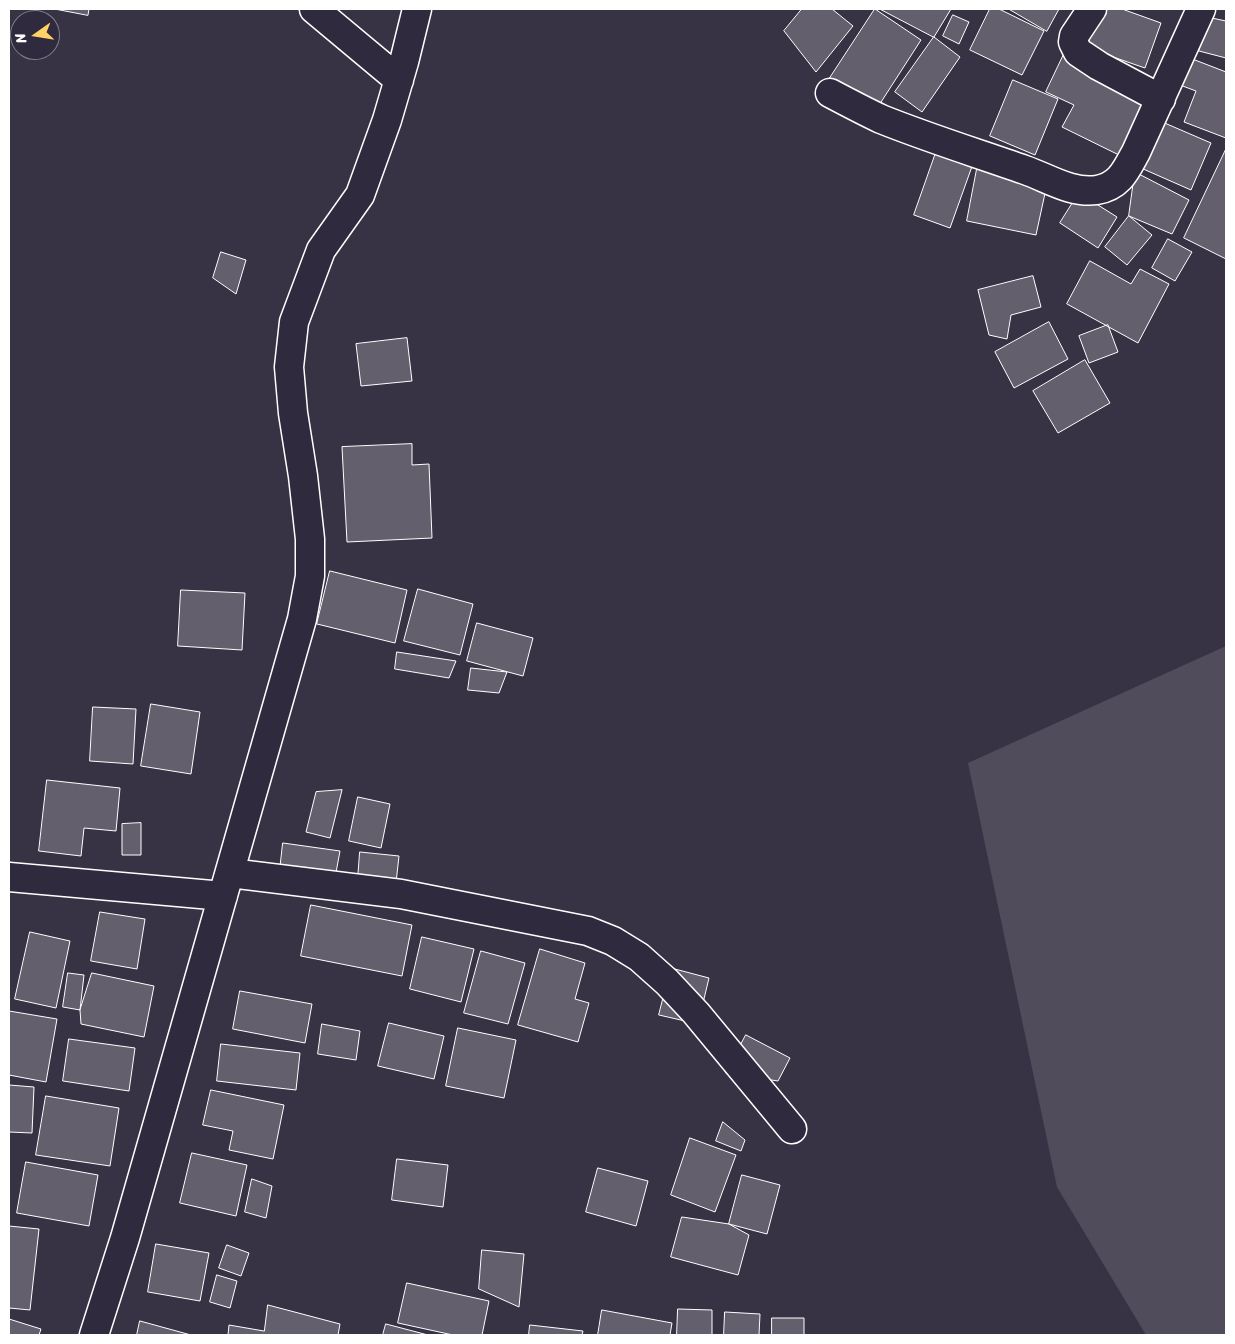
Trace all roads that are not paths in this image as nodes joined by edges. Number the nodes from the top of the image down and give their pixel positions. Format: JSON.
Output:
{"nodes":[{"id":1,"x":314,"y":9,"type":"edge"},
{"id":2,"x":417,"y":9,"type":"edge"},
{"id":3,"x":1092,"y":9,"type":"edge"},
{"id":4,"x":1201,"y":9,"type":"edge"},
{"id":5,"x":401,"y":71,"type":"junction"},
{"id":6,"x":830,"y":93,"type":"dead end"},
{"id":7,"x":1160,"y":99,"type":"junction"},
{"id":8,"x":9,"y":877,"type":"edge"},
{"id":9,"x":226,"y":885,"type":"junction"},
{"id":10,"x":792,"y":1128,"type":"dead end"},
{"id":11,"x":94,"y":1335,"type":"edge"}],
"edges":[{"from":1,"to":5,"type":"street"},
{"from":2,"to":5,"type":"street"},
{"from":3,"to":7,"type":"street"},
{"from":4,"to":7,"type":"street"},
{"from":5,"to":9,"type":"street"},
{"from":6,"to":7,"type":"street"},
{"from":8,"to":9,"type":"street"},
{"from":9,"to":10,"type":"street"},
{"from":9,"to":11,"type":"street"}]}
